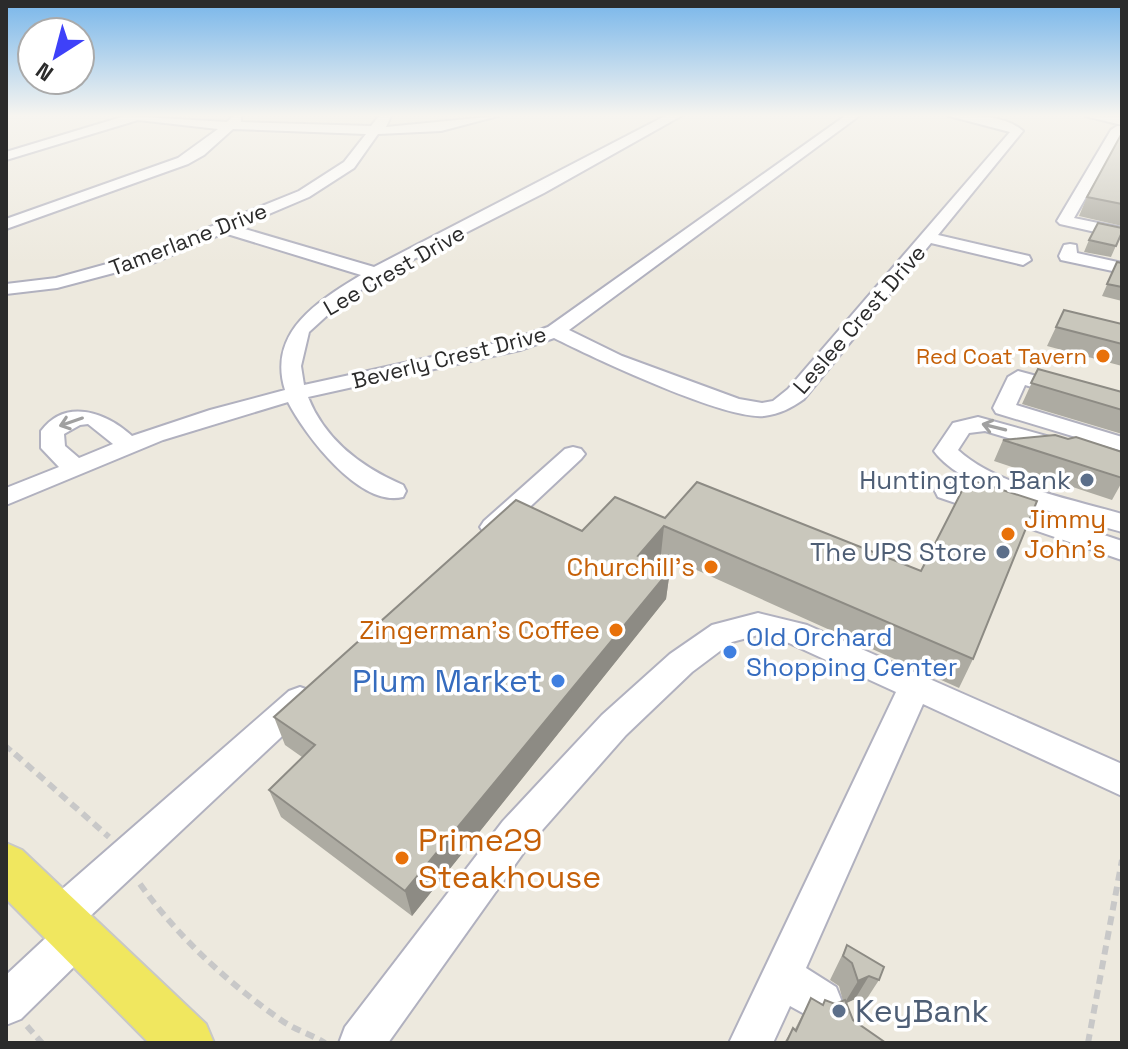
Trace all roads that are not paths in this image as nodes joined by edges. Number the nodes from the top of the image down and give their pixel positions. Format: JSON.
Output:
{"nodes":[{"id":1,"x":172,"y":165,"type":"edge"},
{"id":2,"x":349,"y":165,"type":"edge"},
{"id":3,"x":583,"y":165,"type":"edge"},
{"id":4,"x":787,"y":165,"type":"edge"},
{"id":5,"x":989,"y":165,"type":"edge"},
{"id":6,"x":1096,"y":165,"type":"edge"},
{"id":7,"x":6,"y":224,"type":"edge"},
{"id":8,"x":225,"y":228,"type":"junction"},
{"id":9,"x":1122,"y":233,"type":"edge"},
{"id":10,"x":929,"y":238,"type":"junction"},
{"id":11,"x":1070,"y":249,"type":"dead end"},
{"id":12,"x":1023,"y":260,"type":"dead end"},
{"id":13,"x":1122,"y":268,"type":"edge"},
{"id":14,"x":377,"y":274,"type":"junction"},
{"id":15,"x":6,"y":289,"type":"edge"},
{"id":16,"x":555,"y":331,"type":"junction"},
{"id":17,"x":297,"y":393,"type":"junction"},
{"id":18,"x":1122,"y":406,"type":"edge"},
{"id":19,"x":1122,"y":444,"type":"edge"},
{"id":20,"x":128,"y":445,"type":"junction"},
{"id":21,"x":573,"y":454,"type":"dead end"},
{"id":22,"x":1122,"y":465,"type":"edge"},
{"id":23,"x":75,"y":468,"type":"junction"},
{"id":24,"x":394,"y":491,"type":"dead end"},
{"id":25,"x":947,"y":491,"type":"dead end"},
{"id":26,"x":17,"y":493,"type":"edge"},
{"id":27,"x":6,"y":508,"type":"edge"},
{"id":28,"x":1122,"y":523,"type":"edge"},
{"id":29,"x":470,"y":547,"type":"edge"},
{"id":30,"x":1122,"y":551,"type":"edge"},
{"id":31,"x":317,"y":686,"type":"edge"},
{"id":32,"x":915,"y":686,"type":"junction"},
{"id":33,"x":1122,"y":780,"type":"edge"},
{"id":34,"x":6,"y":866,"type":"edge"},
{"id":35,"x":68,"y":927,"type":"junction"},
{"id":36,"x":781,"y":976,"type":"junction"},
{"id":37,"x":821,"y":1002,"type":"edge"},
{"id":38,"x":6,"y":1004,"type":"edge"},
{"id":39,"x":185,"y":1042,"type":"edge"},
{"id":40,"x":361,"y":1043,"type":"edge"},
{"id":41,"x":751,"y":1043,"type":"edge"}],
"edges":[{"from":1,"to":7,"type":"street"},
{"from":2,"to":8,"type":"street","name":"Tamerlane Drive"},
{"from":3,"to":14,"type":"street","name":"Lee Crest Drive"},
{"from":4,"to":16,"type":"street","name":"Beverly Crest Drive"},
{"from":5,"to":10,"type":"street","name":"Leslee Crest Drive"},
{"from":6,"to":9,"type":"street"},
{"from":8,"to":14,"type":"street"},
{"from":8,"to":15,"type":"street","name":"Tamerlane Drive"},
{"from":10,"to":12,"type":"street"},
{"from":10,"to":16,"type":"street","name":"Leslee Crest Drive"},
{"from":11,"to":13,"type":"street"},
{"from":14,"to":17,"type":"street","name":"Lee Crest Drive"},
{"from":16,"to":17,"type":"street","name":"Beverly Crest Drive"},
{"from":17,"to":20,"type":"street","name":"Beverly Crest Drive"},
{"from":17,"to":24,"type":"street","name":"Lee Crest Drive"},
{"from":18,"to":19,"type":"street"},
{"from":20,"to":23,"type":"street","name":"Beverly Crest Drive"},
{"from":20,"to":23,"type":"street","one_way":true},
{"from":21,"to":29,"type":"street"},
{"from":22,"to":28,"type":"street","one_way":true},
{"from":23,"to":26,"type":"street","name":"Beverly Crest Drive"},
{"from":25,"to":30,"type":"street"},
{"from":26,"to":27,"type":"street","name":"Beverly Crest Drive"},
{"from":31,"to":35,"type":"street"},
{"from":32,"to":33,"type":"street"},
{"from":32,"to":36,"type":"street"},
{"from":32,"to":40,"type":"street"},
{"from":34,"to":35,"type":"main road"},
{"from":35,"to":38,"type":"street"},
{"from":35,"to":39,"type":"main road"},
{"from":36,"to":37,"type":"street"},
{"from":36,"to":41,"type":"street"}]}
